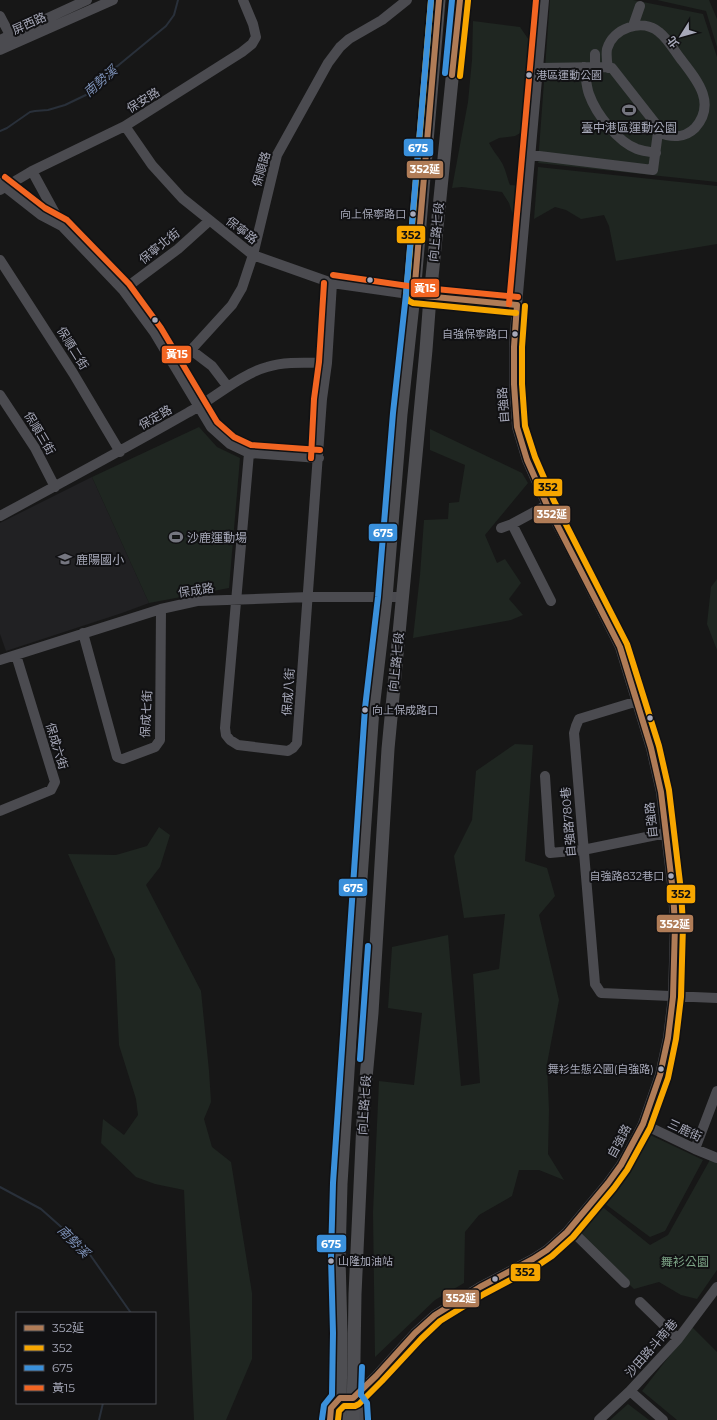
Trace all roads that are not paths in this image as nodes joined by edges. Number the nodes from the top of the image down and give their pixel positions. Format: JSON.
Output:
{"nodes":[{"id":1,"x":87,"y":0,"type":"edge"},
{"id":2,"x":113,"y":0,"type":"edge"},
{"id":3,"x":243,"y":0,"type":"edge"},
{"id":4,"x":407,"y":0,"type":"edge"},
{"id":5,"x":439,"y":0,"type":"edge"},
{"id":6,"x":460,"y":0,"type":"edge"},
{"id":7,"x":544,"y":0,"type":"edge"},
{"id":8,"x":640,"y":6,"type":"dead end"},
{"id":9,"x":0,"y":16,"type":"edge"},
{"id":10,"x":633,"y":26,"type":"junction"},
{"id":11,"x":10,"y":35,"type":"junction"},
{"id":12,"x":0,"y":40,"type":"edge"},
{"id":13,"x":0,"y":50,"type":"edge"},
{"id":14,"x":595,"y":54,"type":"dead end"},
{"id":15,"x":584,"y":67,"type":"junction"},
{"id":16,"x":595,"y":67,"type":"junction"},
{"id":17,"x":539,"y":68,"type":"junction"},
{"id":18,"x":608,"y":68,"type":"junction"},
{"id":19,"x":125,"y":126,"type":"junction"},
{"id":20,"x":658,"y":132,"type":"junction"},
{"id":21,"x":656,"y":153,"type":"junction"},
{"id":22,"x":531,"y":154,"type":"junction"},
{"id":23,"x":32,"y":171,"type":"junction"},
{"id":24,"x":1,"y":187,"type":"edge"},
{"id":25,"x":209,"y":221,"type":"junction"},
{"id":26,"x":62,"y":226,"type":"junction"},
{"id":27,"x":253,"y":255,"type":"junction"},
{"id":28,"x":0,"y":260,"type":"edge"},
{"id":29,"x":332,"y":283,"type":"junction"},
{"id":30,"x":123,"y":290,"type":"junction"},
{"id":31,"x":414,"y":295,"type":"junction"},
{"id":32,"x":430,"y":297,"type":"junction"},
{"id":33,"x":191,"y":350,"type":"junction"},
{"id":34,"x":327,"y":362,"type":"junction"},
{"id":35,"x":178,"y":372,"type":"junction"},
{"id":36,"x":228,"y":387,"type":"junction"},
{"id":37,"x":0,"y":395,"type":"edge"},
{"id":38,"x":199,"y":406,"type":"junction"},
{"id":39,"x":120,"y":452,"type":"junction"},
{"id":40,"x":249,"y":453,"type":"junction"},
{"id":41,"x":319,"y":458,"type":"junction"},
{"id":42,"x":55,"y":487,"type":"junction"},
{"id":43,"x":547,"y":505,"type":"junction"},
{"id":44,"x":0,"y":516,"type":"edge"},
{"id":45,"x":512,"y":524,"type":"junction"},
{"id":46,"x":501,"y":528,"type":"dead end"},
{"id":47,"x":309,"y":597,"type":"junction"},
{"id":48,"x":403,"y":597,"type":"junction"},
{"id":49,"x":386,"y":598,"type":"junction"},
{"id":50,"x":235,"y":599,"type":"junction"},
{"id":51,"x":551,"y":601,"type":"dead end"},
{"id":52,"x":161,"y":609,"type":"junction"},
{"id":53,"x":83,"y":634,"type":"junction"},
{"id":54,"x":16,"y":655,"type":"junction"},
{"id":55,"x":0,"y":660,"type":"edge"},
{"id":56,"x":638,"y":701,"type":"junction"},
{"id":57,"x":545,"y":776,"type":"dead end"},
{"id":58,"x":0,"y":811,"type":"edge"},
{"id":59,"x":666,"y":834,"type":"junction"},
{"id":60,"x":583,"y":850,"type":"junction"},
{"id":61,"x":673,"y":996,"type":"junction"},
{"id":62,"x":717,"y":998,"type":"edge"},
{"id":63,"x":717,"y":1091,"type":"edge"},
{"id":64,"x":642,"y":1124,"type":"junction"},
{"id":65,"x":695,"y":1149,"type":"junction"},
{"id":66,"x":717,"y":1158,"type":"edge"},
{"id":67,"x":570,"y":1229,"type":"junction"},
{"id":68,"x":625,"y":1283,"type":"dead end"},
{"id":69,"x":717,"y":1287,"type":"edge"},
{"id":70,"x":640,"y":1302,"type":"dead end"},
{"id":71,"x":678,"y":1339,"type":"junction"},
{"id":72,"x":630,"y":1391,"type":"junction"},
{"id":73,"x":340,"y":1398,"type":"junction"},
{"id":74,"x":353,"y":1398,"type":"junction"},
{"id":75,"x":330,"y":1420,"type":"edge"},
{"id":76,"x":340,"y":1420,"type":"edge"},
{"id":77,"x":353,"y":1420,"type":"edge"},
{"id":78,"x":360,"y":1420,"type":"edge"},
{"id":79,"x":599,"y":1420,"type":"edge"},
{"id":80,"x":663,"y":1420,"type":"edge"}],
"edges":[{"from":1,"to":11,"type":"street","name":"屏西路"},
{"from":2,"to":13,"type":"street","name":"屏西路"},
{"from":3,"to":19,"type":"street","name":"保安路"},
{"from":4,"to":27,"type":"street","name":"保順路"},
{"from":5,"to":31,"type":"main road","name":"向上路七段"},
{"from":6,"to":32,"type":"main road","name":"向上路七段"},
{"from":7,"to":17,"type":"street","name":"自強路"},
{"from":8,"to":10,"type":"street"},
{"from":9,"to":11,"type":"street"},
{"from":10,"to":18,"type":"street"},
{"from":10,"to":20,"type":"street"},
{"from":11,"to":12,"type":"street","name":"屏西路"},
{"from":14,"to":16,"type":"street"},
{"from":15,"to":16,"type":"street"},
{"from":15,"to":17,"type":"street"},
{"from":15,"to":21,"type":"street"},
{"from":16,"to":18,"type":"street"},
{"from":17,"to":22,"type":"street","name":"自強路"},
{"from":18,"to":20,"type":"street"},
{"from":19,"to":23,"type":"street","name":"保安路"},
{"from":19,"to":25,"type":"street","name":"保寧路"},
{"from":20,"to":21,"type":"street"},
{"from":21,"to":22,"type":"street"},
{"from":22,"to":43,"type":"street","name":"自強路"},
{"from":23,"to":24,"type":"street","name":"保安路"},
{"from":23,"to":26,"type":"street"},
{"from":24,"to":26,"type":"street"},
{"from":25,"to":27,"type":"street","name":"保寧路"},
{"from":25,"to":30,"type":"street","name":"保寧北街"},
{"from":26,"to":30,"type":"street"},
{"from":27,"to":29,"type":"street","name":"保寧路"},
{"from":27,"to":33,"type":"street","name":"保順路"},
{"from":28,"to":39,"type":"street","name":"保順二街"},
{"from":29,"to":31,"type":"street","name":"保寧路"},
{"from":29,"to":34,"type":"street","name":"保成八街"},
{"from":30,"to":35,"type":"street"},
{"from":31,"to":32,"type":"street","name":"保寧路"},
{"from":31,"to":49,"type":"main road","name":"向上路七段"},
{"from":32,"to":48,"type":"main road","name":"向上路七段"},
{"from":33,"to":35,"type":"street","name":"保順路"},
{"from":33,"to":36,"type":"street"},
{"from":34,"to":36,"type":"street","name":"保定路"},
{"from":34,"to":41,"type":"street","name":"保成八街"},
{"from":35,"to":38,"type":"street"},
{"from":36,"to":38,"type":"street","name":"保定路"},
{"from":37,"to":42,"type":"street","name":"保順三街"},
{"from":38,"to":39,"type":"street","name":"保定路"},
{"from":38,"to":40,"type":"street"},
{"from":39,"to":42,"type":"street","name":"保定路"},
{"from":40,"to":41,"type":"street"},
{"from":40,"to":50,"type":"street","name":"保成八街"},
{"from":41,"to":47,"type":"street","name":"保成八街"},
{"from":42,"to":44,"type":"street","name":"保定路"},
{"from":43,"to":45,"type":"street"},
{"from":43,"to":56,"type":"street","name":"自強路"},
{"from":45,"to":46,"type":"street"},
{"from":45,"to":51,"type":"street"},
{"from":47,"to":49,"type":"street","name":"保成路"},
{"from":47,"to":50,"type":"street","name":"保成路"},
{"from":47,"to":50,"type":"street","name":"保成八街"},
{"from":48,"to":49,"type":"street","name":"保成路"},
{"from":48,"to":74,"type":"main road","name":"向上路七段"},
{"from":49,"to":73,"type":"main road","name":"向上路七段"},
{"from":50,"to":52,"type":"street","name":"保成路"},
{"from":52,"to":53,"type":"street","name":"保成路"},
{"from":52,"to":53,"type":"street","name":"保成七街"},
{"from":53,"to":54,"type":"street","name":"保成路"},
{"from":54,"to":55,"type":"street","name":"保成路"},
{"from":54,"to":58,"type":"street","name":"保成六街"},
{"from":56,"to":59,"type":"street","name":"自強路"},
{"from":56,"to":60,"type":"street","name":"自強路780巷"},
{"from":57,"to":60,"type":"street"},
{"from":59,"to":60,"type":"street"},
{"from":59,"to":61,"type":"street","name":"自強路"},
{"from":60,"to":61,"type":"street","name":"自強路780巷"},
{"from":61,"to":62,"type":"street"},
{"from":61,"to":64,"type":"street","name":"自強路"},
{"from":63,"to":65,"type":"street"},
{"from":64,"to":65,"type":"street","name":"三鹿街"},
{"from":64,"to":67,"type":"street","name":"自強路"},
{"from":65,"to":66,"type":"street","name":"三鹿街"},
{"from":67,"to":68,"type":"street"},
{"from":67,"to":74,"type":"street","name":"自強路"},
{"from":69,"to":71,"type":"street","name":"沙田路斗南巷"},
{"from":70,"to":71,"type":"street"},
{"from":71,"to":72,"type":"street","name":"沙田路斗南巷"},
{"from":72,"to":79,"type":"street","name":"沙田路斗南巷"},
{"from":72,"to":80,"type":"street"},
{"from":73,"to":74,"type":"street"},
{"from":73,"to":75,"type":"street"},
{"from":73,"to":76,"type":"main road","name":"向上路七段"},
{"from":74,"to":77,"type":"main road","name":"向上路七段"},
{"from":74,"to":78,"type":"street"}]}
